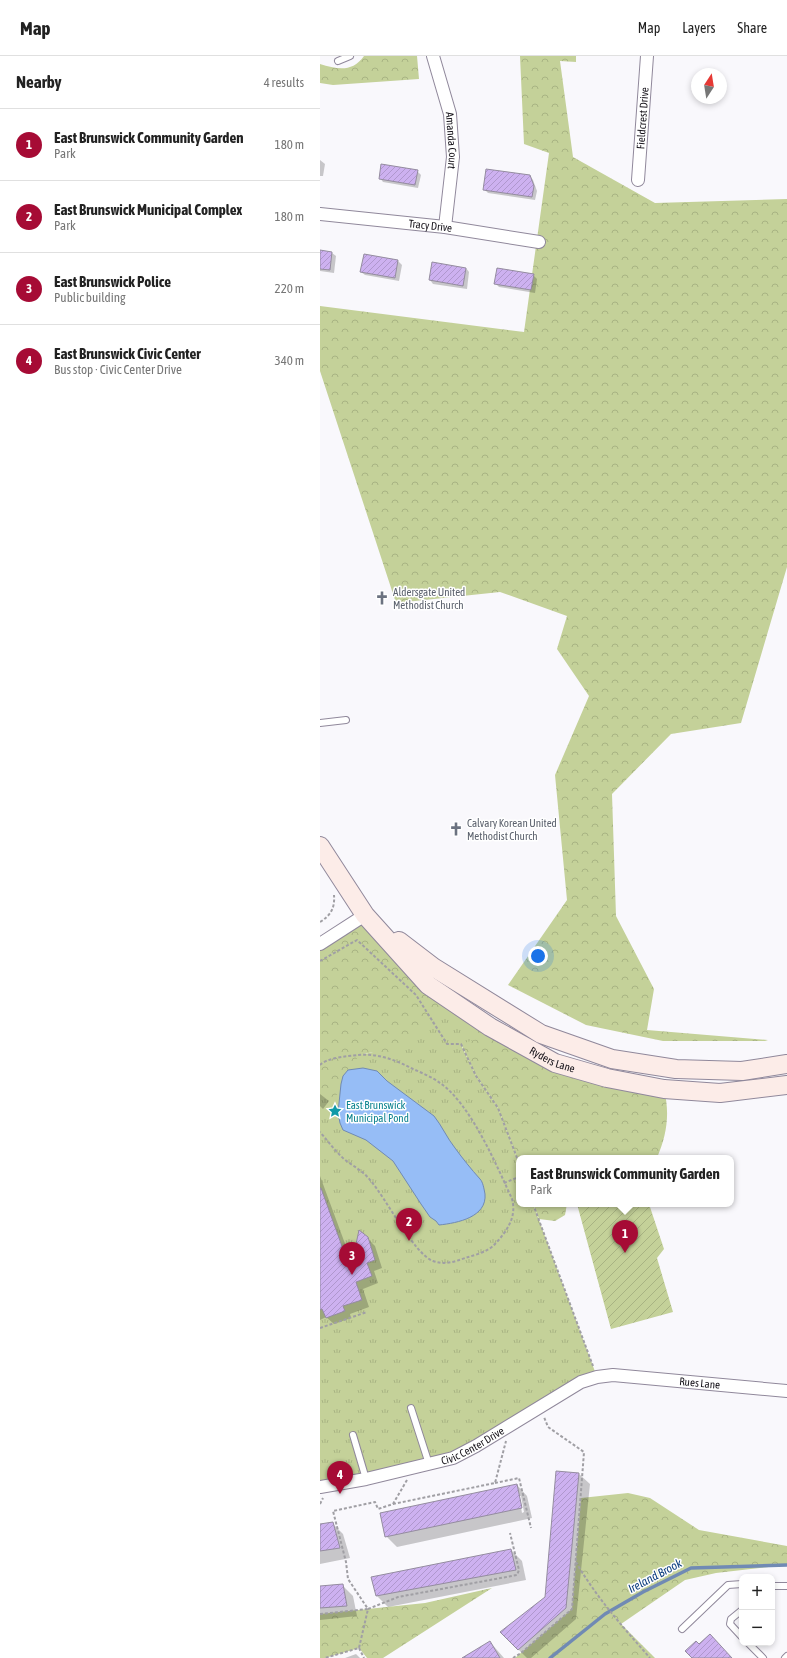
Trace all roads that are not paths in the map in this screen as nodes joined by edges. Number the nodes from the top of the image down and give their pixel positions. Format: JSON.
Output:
{"nodes":[{"id":1,"x":350,"y":56,"type":"edge"},
{"id":2,"x":433,"y":56,"type":"edge"},
{"id":3,"x":647,"y":56,"type":"edge"},
{"id":4,"x":338,"y":61,"type":"dead end"},
{"id":5,"x":638,"y":180,"type":"dead end"},
{"id":6,"x":320,"y":214,"type":"edge"},
{"id":7,"x":445,"y":227,"type":"junction"},
{"id":8,"x":540,"y":242,"type":"dead end"},
{"id":9,"x":346,"y":720,"type":"dead end"},
{"id":10,"x":320,"y":723,"type":"edge"},
{"id":11,"x":320,"y":846,"type":"edge"},
{"id":12,"x":365,"y":915,"type":"junction"},
{"id":13,"x":320,"y":944,"type":"edge"},
{"id":14,"x":787,"y":1064,"type":"edge"},
{"id":15,"x":787,"y":1085,"type":"edge"},
{"id":16,"x":613,"y":1375,"type":"joint"},
{"id":17,"x":787,"y":1390,"type":"edge"},
{"id":18,"x":411,"y":1408,"type":"dead end"},
{"id":19,"x":353,"y":1435,"type":"dead end"},
{"id":20,"x":429,"y":1464,"type":"junction"},
{"id":21,"x":366,"y":1479,"type":"junction"},
{"id":22,"x":323,"y":1490,"type":"edge"},
{"id":23,"x":739,"y":1584,"type":"edge"},
{"id":24,"x":775,"y":1586,"type":"edge"},
{"id":25,"x":787,"y":1586,"type":"edge"},
{"id":26,"x":739,"y":1612,"type":"edge"},
{"id":27,"x":682,"y":1629,"type":"dead end"},
{"id":28,"x":739,"y":1634,"type":"edge"},
{"id":29,"x":751,"y":1646,"type":"edge"},
{"id":30,"x":763,"y":1658,"type":"edge"}],
"edges":[{"from":1,"to":4,"type":"lane"},
{"from":2,"to":7,"type":"street","name":"Amanda Court"},
{"from":3,"to":5,"type":"street","name":"Fieldcrest Drive"},
{"from":6,"to":7,"type":"street","name":"Tracy Drive"},
{"from":7,"to":8,"type":"street","name":"Tracy Drive"},
{"from":9,"to":10,"type":"lane"},
{"from":11,"to":12,"type":"main road","name":"Ryders Lane"},
{"from":12,"to":13,"type":"street"},
{"from":12,"to":14,"type":"main road","name":"Ryders Lane"},
{"from":12,"to":15,"type":"main road","name":"Ryders Lane"},
{"from":16,"to":17,"type":"street","name":"Rues Lane"},
{"from":16,"to":20,"type":"street","name":"Civic Center Drive"},
{"from":18,"to":20,"type":"lane"},
{"from":19,"to":21,"type":"lane"},
{"from":20,"to":21,"type":"street","name":"Civic Center Drive"},
{"from":21,"to":22,"type":"street","name":"Civic Center Drive"},
{"from":23,"to":27,"type":"lane"},
{"from":24,"to":25,"type":"lane"},
{"from":26,"to":28,"type":"lane"},
{"from":29,"to":30,"type":"lane"}]}
